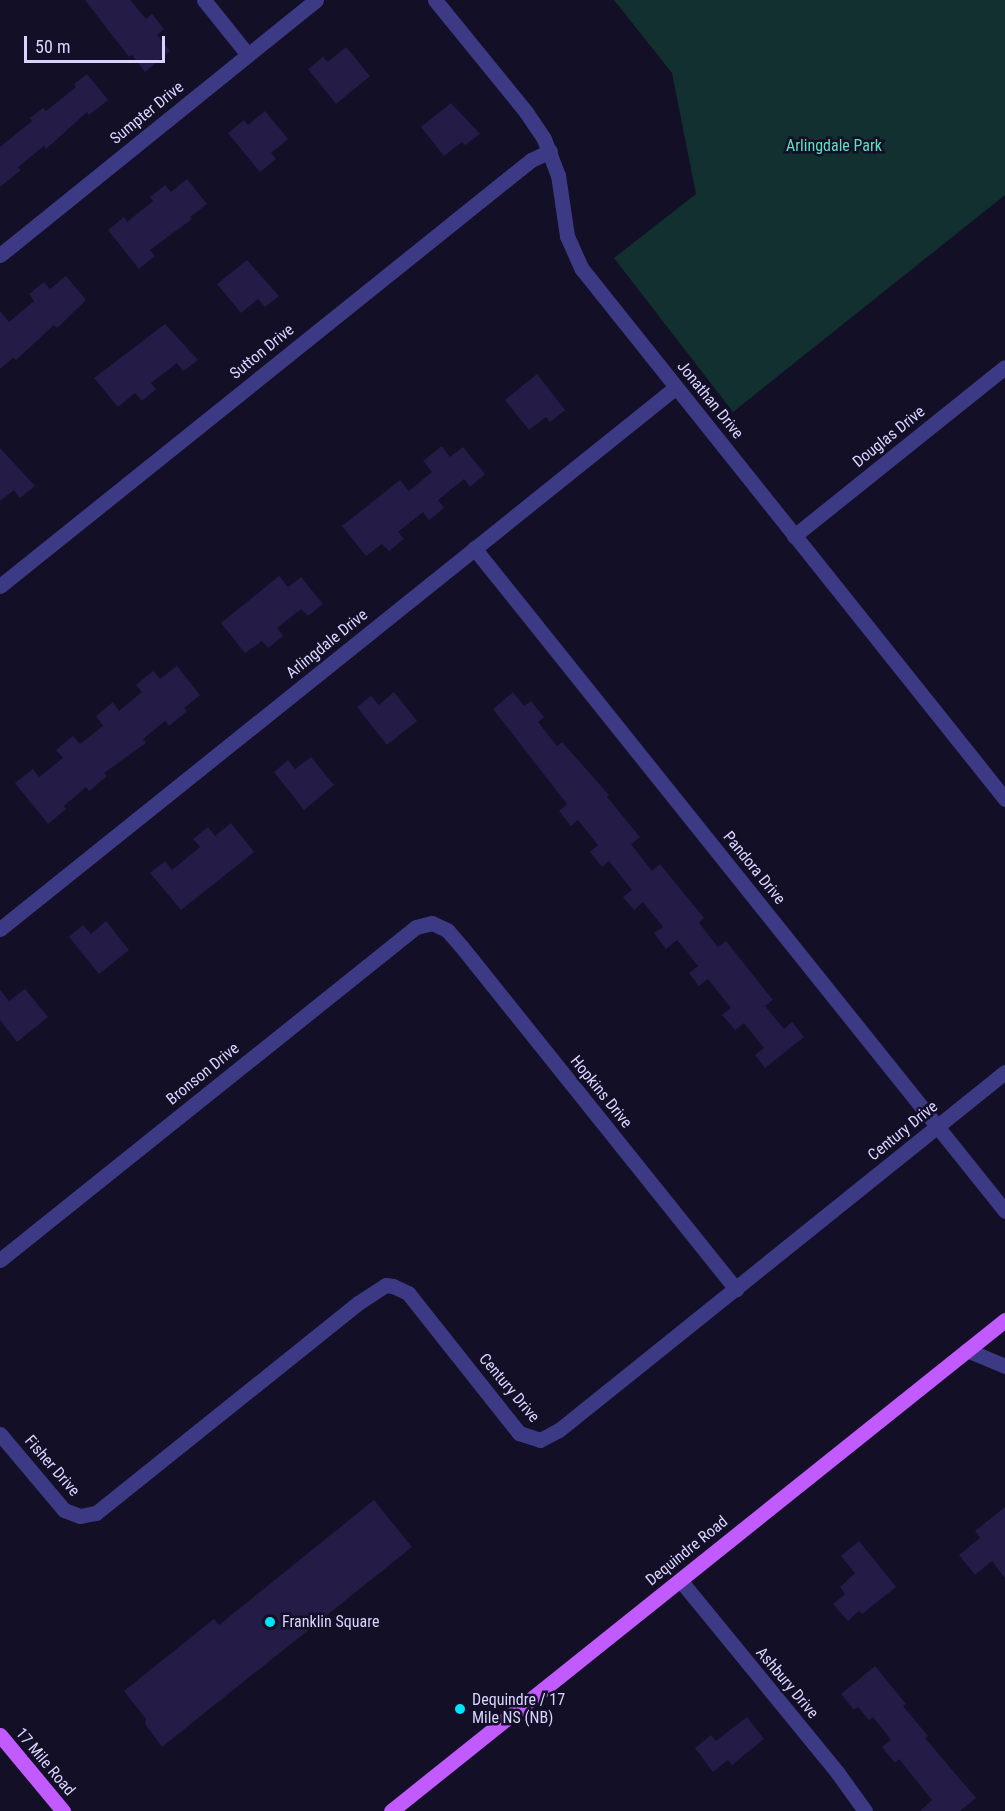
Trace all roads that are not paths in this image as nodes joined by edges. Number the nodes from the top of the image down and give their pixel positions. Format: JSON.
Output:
{"nodes":[{"id":1,"x":204,"y":0,"type":"edge"},
{"id":2,"x":316,"y":0,"type":"edge"},
{"id":3,"x":435,"y":0,"type":"edge"},
{"id":4,"x":248,"y":55,"type":"junction"},
{"id":5,"x":550,"y":151,"type":"junction"},
{"id":6,"x":0,"y":255,"type":"edge"},
{"id":7,"x":1002,"y":375,"type":"edge"},
{"id":8,"x":676,"y":387,"type":"junction"},
{"id":9,"x":794,"y":536,"type":"junction"},
{"id":10,"x":474,"y":548,"type":"junction"},
{"id":11,"x":0,"y":586,"type":"edge"},
{"id":12,"x":1005,"y":799,"type":"edge"},
{"id":13,"x":432,"y":923,"type":"joint"},
{"id":14,"x":0,"y":929,"type":"edge"},
{"id":15,"x":1005,"y":1072,"type":"edge"},
{"id":16,"x":937,"y":1126,"type":"junction"},
{"id":17,"x":1005,"y":1211,"type":"edge"},
{"id":18,"x":0,"y":1260,"type":"edge"},
{"id":19,"x":736,"y":1289,"type":"junction"},
{"id":20,"x":1005,"y":1320,"type":"edge"},
{"id":21,"x":967,"y":1350,"type":"junction"},
{"id":22,"x":1005,"y":1366,"type":"edge"},
{"id":23,"x":0,"y":1434,"type":"edge"},
{"id":24,"x":80,"y":1516,"type":"joint"},
{"id":25,"x":680,"y":1580,"type":"junction"},
{"id":26,"x":0,"y":1735,"type":"edge"},
{"id":27,"x":63,"y":1811,"type":"edge"},
{"id":28,"x":391,"y":1811,"type":"edge"},
{"id":29,"x":865,"y":1811,"type":"edge"}],
"edges":[{"from":1,"to":4,"type":"street"},
{"from":2,"to":4,"type":"street","name":"Sumpter Drive"},
{"from":3,"to":5,"type":"street","name":"Jonathan Drive"},
{"from":4,"to":6,"type":"street","name":"Sumpter Drive"},
{"from":5,"to":8,"type":"street","name":"Jonathan Drive"},
{"from":5,"to":11,"type":"street","name":"Sutton Drive"},
{"from":7,"to":9,"type":"street","name":"Douglas Drive"},
{"from":8,"to":9,"type":"street","name":"Jonathan Drive"},
{"from":8,"to":10,"type":"street","name":"Arlingdale Drive"},
{"from":9,"to":12,"type":"street","name":"Jonathan Drive"},
{"from":10,"to":14,"type":"street","name":"Arlingdale Drive"},
{"from":10,"to":16,"type":"street","name":"Pandora Drive"},
{"from":13,"to":18,"type":"street","name":"Bronson Drive"},
{"from":13,"to":19,"type":"street","name":"Hopkins Drive"},
{"from":15,"to":16,"type":"street","name":"Century Drive"},
{"from":16,"to":17,"type":"street","name":"Pandora Drive"},
{"from":16,"to":19,"type":"street","name":"Century Drive"},
{"from":19,"to":24,"type":"street","name":"Century Drive"},
{"from":20,"to":21,"type":"main road","name":"Dequindre Road"},
{"from":21,"to":22,"type":"street"},
{"from":21,"to":25,"type":"main road","name":"Dequindre Road"},
{"from":23,"to":24,"type":"street","name":"Fisher Drive"},
{"from":25,"to":28,"type":"main road","name":"Dequindre Road"},
{"from":25,"to":29,"type":"street","name":"Ashbury Drive"},
{"from":26,"to":27,"type":"main road","name":"17 Mile Road"}]}
